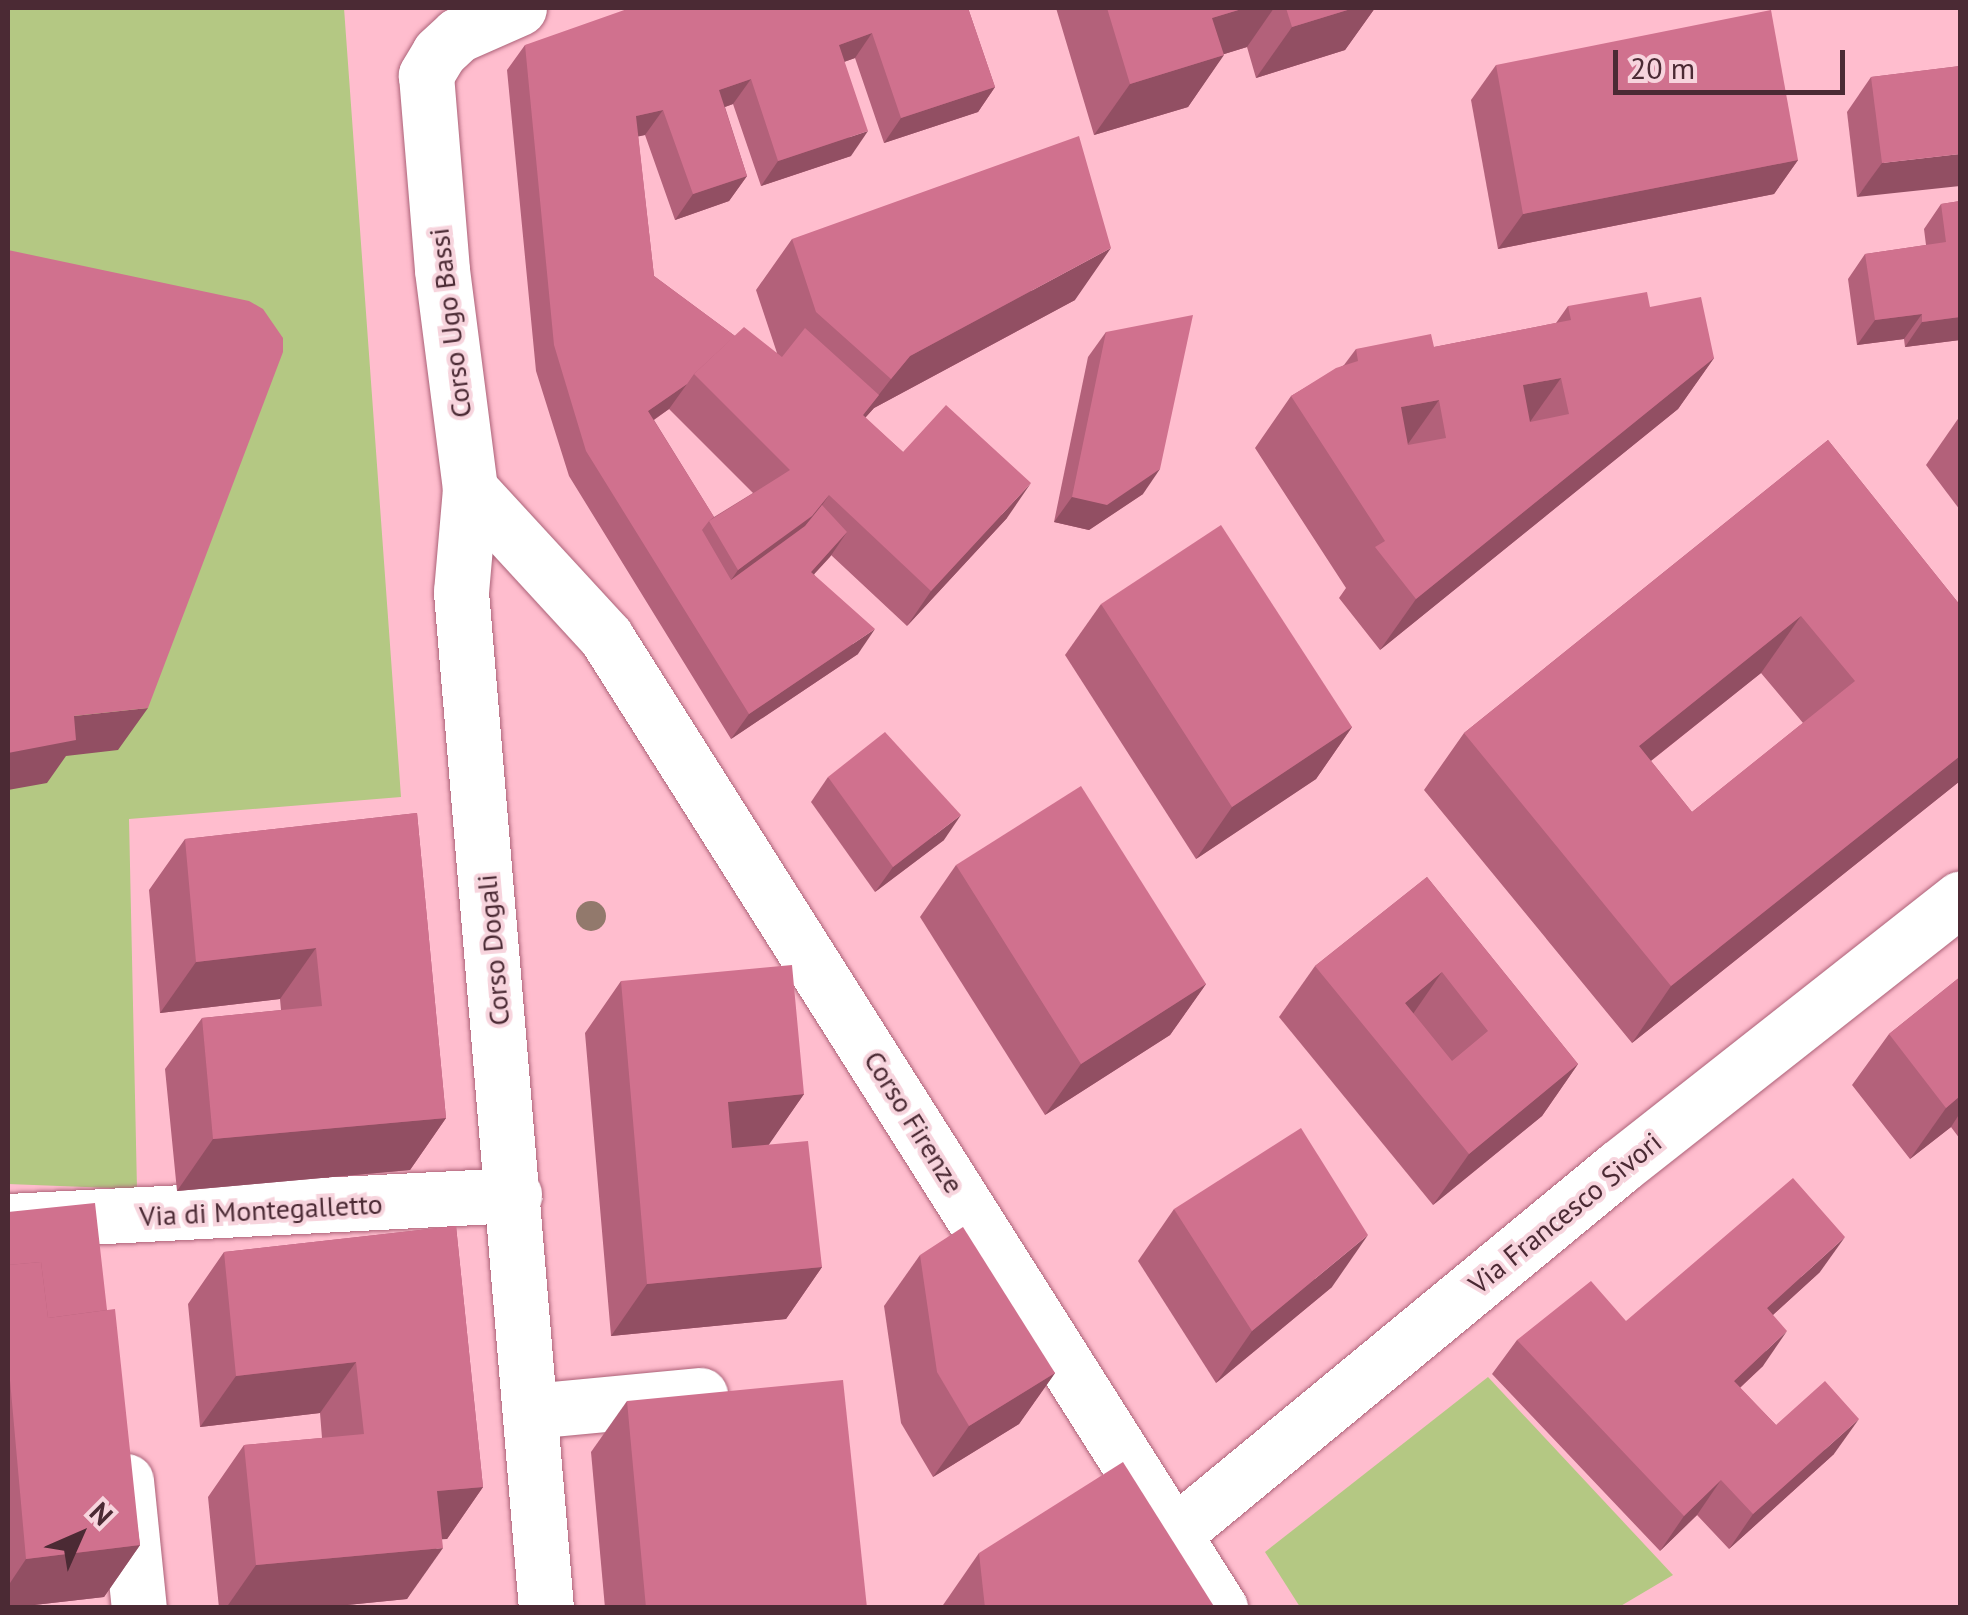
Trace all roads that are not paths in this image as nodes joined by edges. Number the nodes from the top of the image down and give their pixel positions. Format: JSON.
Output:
{"nodes":[{"id":1,"x":519,"y":8,"type":"edge"},
{"id":2,"x":470,"y":489,"type":"junction"},
{"id":3,"x":1960,"y":899,"type":"edge"},
{"id":4,"x":514,"y":1195,"type":"junction"},
{"id":5,"x":8,"y":1222,"type":"edge"},
{"id":6,"x":741,"y":1391,"type":"edge"},
{"id":7,"x":531,"y":1411,"type":"junction"},
{"id":8,"x":122,"y":1439,"type":"edge"},
{"id":9,"x":1174,"y":1534,"type":"junction"},
{"id":10,"x":139,"y":1608,"type":"edge"},
{"id":11,"x":546,"y":1608,"type":"edge"},
{"id":12,"x":1220,"y":1608,"type":"edge"}],
"edges":[{"from":1,"to":2,"type":"street","name":"Corso Ugo Bassi"},
{"from":2,"to":4,"type":"street","name":"Corso Dogali"},
{"from":2,"to":9,"type":"street","name":"Corso Firenze"},
{"from":3,"to":9,"type":"street","name":"Via Francesco Sivori"},
{"from":4,"to":5,"type":"street","name":"Via di Montegalletto"},
{"from":4,"to":7,"type":"street","name":"Corso Dogali"},
{"from":6,"to":7,"type":"street"},
{"from":7,"to":11,"type":"street","name":"Corso Dogali"},
{"from":8,"to":10,"type":"street"},
{"from":9,"to":12,"type":"street","name":"Corso Firenze"}]}
